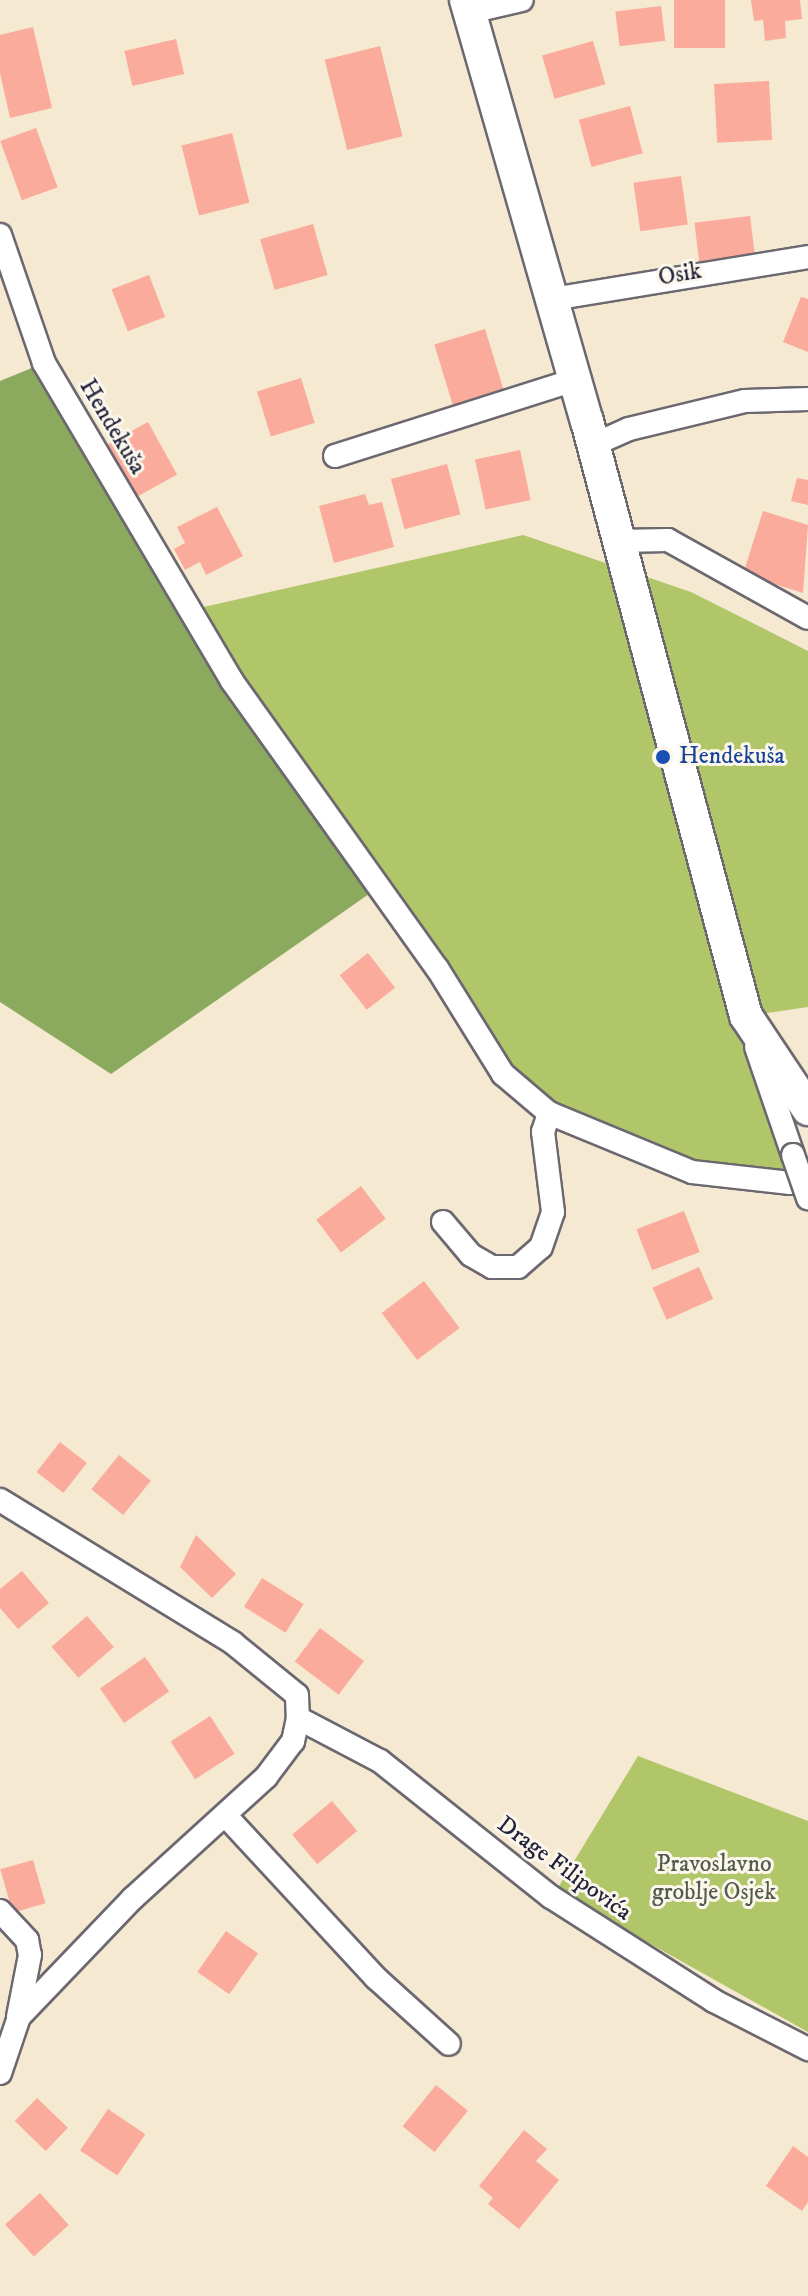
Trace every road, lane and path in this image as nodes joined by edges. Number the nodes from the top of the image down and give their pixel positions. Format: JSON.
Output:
{"nodes":[{"id":1,"x":522,"y":0,"type":"edge"},
{"id":2,"x":468,"y":6,"type":"edge"},
{"id":3,"x":0,"y":235,"type":"edge"},
{"id":4,"x":808,"y":257,"type":"edge"},
{"id":5,"x":552,"y":299,"type":"junction"},
{"id":6,"x":575,"y":380,"type":"junction"},
{"id":7,"x":808,"y":399,"type":"edge"},
{"id":8,"x":593,"y":445,"type":"junction"},
{"id":9,"x":335,"y":456,"type":"dead end"},
{"id":10,"x":620,"y":541,"type":"junction"},
{"id":11,"x":808,"y":618,"type":"edge"},
{"id":12,"x":746,"y":1016,"type":"junction"},
{"id":13,"x":808,"y":1109,"type":"edge"},
{"id":14,"x":549,"y":1113,"type":"junction"},
{"id":15,"x":808,"y":1180,"type":"edge"},
{"id":16,"x":808,"y":1198,"type":"edge"},
{"id":17,"x":443,"y":1222,"type":"dead end"},
{"id":18,"x":0,"y":1500,"type":"edge"},
{"id":19,"x":298,"y":1718,"type":"junction"},
{"id":20,"x":226,"y":1816,"type":"junction"},
{"id":21,"x":0,"y":1911,"type":"edge"},
{"id":22,"x":9,"y":2022,"type":"edge"},
{"id":23,"x":449,"y":2044,"type":"dead end"},
{"id":24,"x":808,"y":2049,"type":"edge"},
{"id":25,"x":0,"y":2073,"type":"edge"}],
"edges":[{"from":1,"to":2,"type":"street"},
{"from":2,"to":5,"type":"main road"},
{"from":3,"to":14,"type":"street","name":"Hendekuša"},
{"from":4,"to":5,"type":"street","name":"Osik"},
{"from":5,"to":6,"type":"main road"},
{"from":6,"to":8,"type":"main road"},
{"from":6,"to":9,"type":"street"},
{"from":7,"to":8,"type":"street"},
{"from":8,"to":10,"type":"main road"},
{"from":10,"to":11,"type":"street"},
{"from":10,"to":12,"type":"main road"},
{"from":12,"to":13,"type":"main road"},
{"from":12,"to":16,"type":"street","bridge":true},
{"from":14,"to":15,"type":"street","name":"Hendekuša"},
{"from":14,"to":17,"type":"street"},
{"from":18,"to":19,"type":"street"},
{"from":19,"to":20,"type":"street"},
{"from":19,"to":24,"type":"street","name":"Drage Filipovića"},
{"from":20,"to":22,"type":"street"},
{"from":20,"to":23,"type":"street"},
{"from":21,"to":22,"type":"street"},
{"from":22,"to":25,"type":"street"}]}
